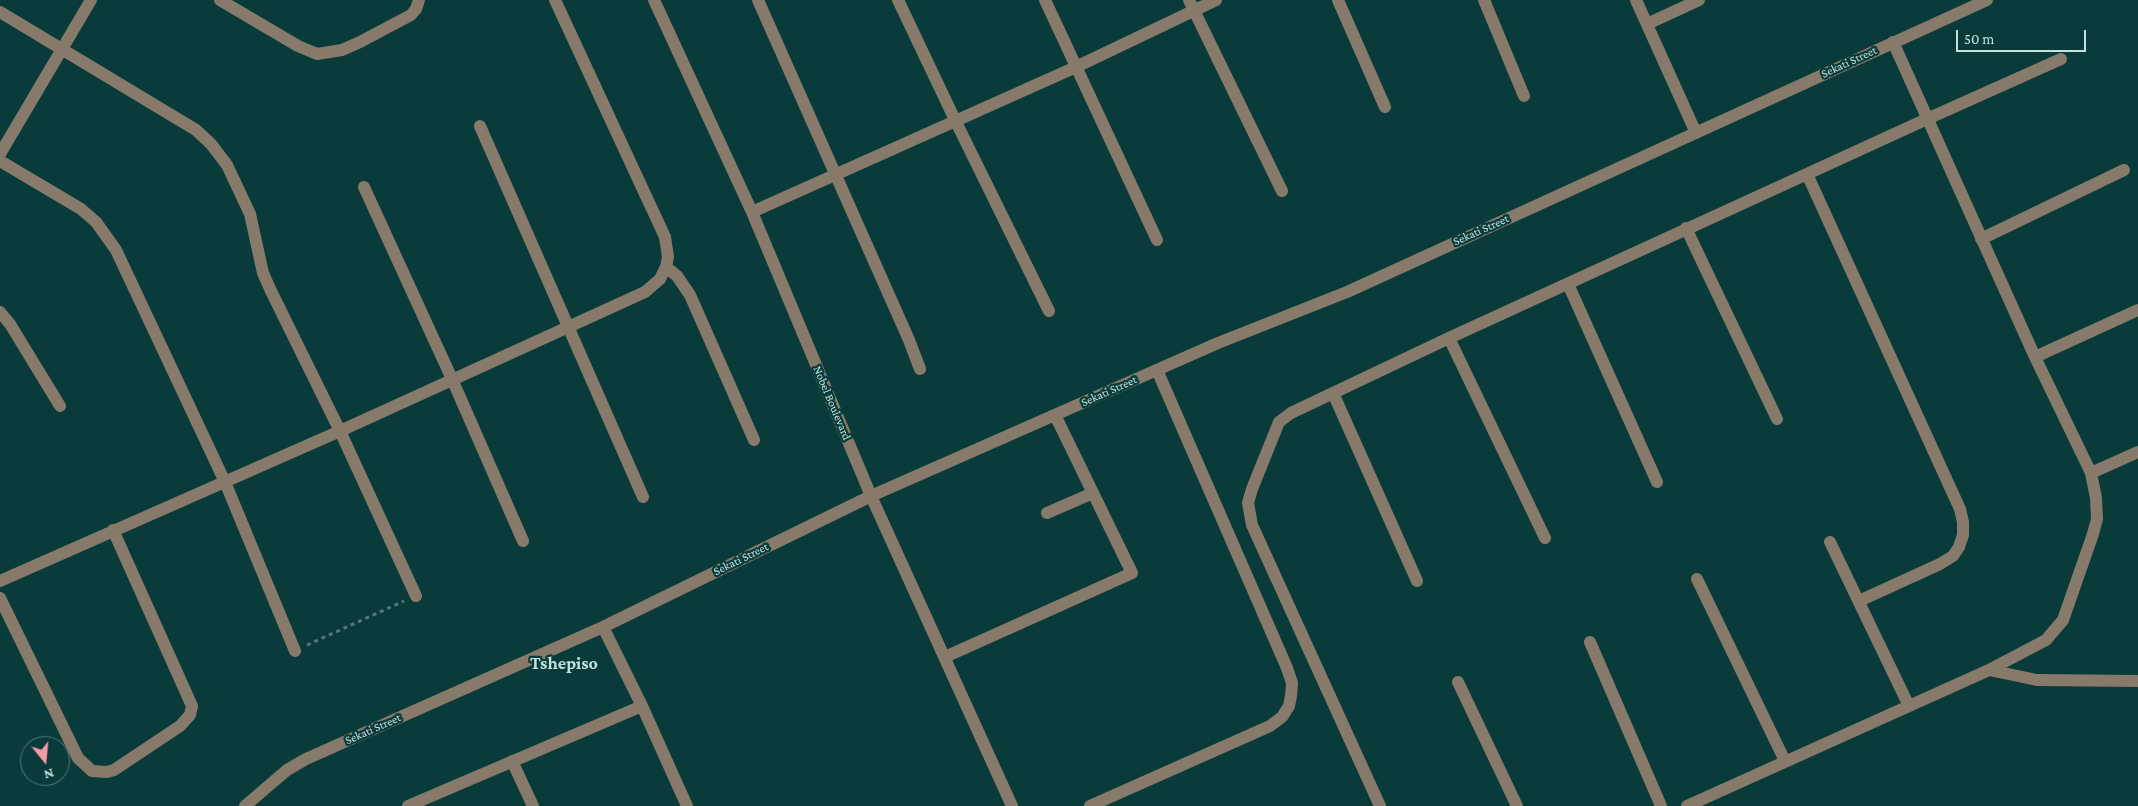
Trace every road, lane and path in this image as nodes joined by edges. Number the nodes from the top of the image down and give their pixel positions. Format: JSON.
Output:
{"nodes":[{"id":1,"x":91,"y":0,"type":"edge"},
{"id":2,"x":220,"y":0,"type":"edge"},
{"id":3,"x":419,"y":0,"type":"edge"},
{"id":4,"x":555,"y":0,"type":"edge"},
{"id":5,"x":654,"y":0,"type":"edge"},
{"id":6,"x":758,"y":0,"type":"edge"},
{"id":7,"x":898,"y":0,"type":"edge"},
{"id":8,"x":1045,"y":0,"type":"edge"},
{"id":9,"x":1216,"y":0,"type":"edge"},
{"id":10,"x":1338,"y":0,"type":"edge"},
{"id":11,"x":1484,"y":0,"type":"edge"},
{"id":12,"x":1636,"y":0,"type":"edge"},
{"id":13,"x":1699,"y":0,"type":"edge"},
{"id":14,"x":1987,"y":0,"type":"edge"},
{"id":15,"x":1191,"y":5,"type":"edge"},
{"id":16,"x":0,"y":12,"type":"edge"},
{"id":17,"x":1647,"y":24,"type":"junction"},
{"id":18,"x":1893,"y":42,"type":"junction"},
{"id":19,"x":62,"y":48,"type":"junction"},
{"id":20,"x":2061,"y":59,"type":"dead end"},
{"id":21,"x":1076,"y":67,"type":"junction"},
{"id":22,"x":1524,"y":96,"type":"dead end"},
{"id":23,"x":1385,"y":107,"type":"dead end"},
{"id":24,"x":1927,"y":118,"type":"junction"},
{"id":25,"x":956,"y":122,"type":"junction"},
{"id":26,"x":480,"y":126,"type":"dead end"},
{"id":27,"x":1696,"y":133,"type":"junction"},
{"id":28,"x":0,"y":154,"type":"edge"},
{"id":29,"x":0,"y":161,"type":"edge"},
{"id":30,"x":2124,"y":170,"type":"dead end"},
{"id":31,"x":835,"y":174,"type":"junction"},
{"id":32,"x":1807,"y":174,"type":"junction"},
{"id":33,"x":364,"y":187,"type":"dead end"},
{"id":34,"x":1282,"y":191,"type":"dead end"},
{"id":35,"x":752,"y":212,"type":"junction"},
{"id":36,"x":1686,"y":228,"type":"junction"},
{"id":37,"x":1981,"y":239,"type":"junction"},
{"id":38,"x":1158,"y":240,"type":"dead end"},
{"id":39,"x":666,"y":267,"type":"junction"},
{"id":40,"x":1568,"y":284,"type":"junction"},
{"id":41,"x":2138,"y":310,"type":"edge"},
{"id":42,"x":1049,"y":311,"type":"dead end"},
{"id":43,"x":0,"y":312,"type":"edge"},
{"id":44,"x":567,"y":327,"type":"junction"},
{"id":45,"x":1449,"y":338,"type":"junction"},
{"id":46,"x":2035,"y":357,"type":"junction"},
{"id":47,"x":920,"y":369,"type":"dead end"},
{"id":48,"x":1157,"y":370,"type":"junction"},
{"id":49,"x":452,"y":379,"type":"junction"},
{"id":50,"x":1333,"y":393,"type":"junction"},
{"id":51,"x":60,"y":406,"type":"dead end"},
{"id":52,"x":1055,"y":415,"type":"junction"},
{"id":53,"x":1777,"y":419,"type":"dead end"},
{"id":54,"x":340,"y":431,"type":"junction"},
{"id":55,"x":754,"y":440,"type":"dead end"},
{"id":56,"x":2138,"y":452,"type":"edge"},
{"id":57,"x":2091,"y":473,"type":"junction"},
{"id":58,"x":225,"y":482,"type":"junction"},
{"id":59,"x":1657,"y":482,"type":"dead end"},
{"id":60,"x":1093,"y":494,"type":"junction"},
{"id":61,"x":871,"y":496,"type":"junction"},
{"id":62,"x":643,"y":497,"type":"dead end"},
{"id":63,"x":1047,"y":513,"type":"dead end"},
{"id":64,"x":113,"y":530,"type":"junction"},
{"id":65,"x":1545,"y":538,"type":"dead end"},
{"id":66,"x":523,"y":541,"type":"dead end"},
{"id":67,"x":1830,"y":542,"type":"dead end"},
{"id":68,"x":1697,"y":579,"type":"dead end"},
{"id":69,"x":0,"y":581,"type":"edge"},
{"id":70,"x":1417,"y":581,"type":"dead end"},
{"id":71,"x":416,"y":596,"type":"joint"},
{"id":72,"x":0,"y":598,"type":"edge"},
{"id":73,"x":1859,"y":601,"type":"junction"},
{"id":74,"x":602,"y":627,"type":"junction"},
{"id":75,"x":1590,"y":642,"type":"dead end"},
{"id":76,"x":295,"y":651,"type":"joint"},
{"id":77,"x":945,"y":657,"type":"junction"},
{"id":78,"x":1989,"y":670,"type":"junction"},
{"id":79,"x":2138,"y":681,"type":"edge"},
{"id":80,"x":1458,"y":682,"type":"dead end"},
{"id":81,"x":642,"y":706,"type":"junction"},
{"id":82,"x":1909,"y":706,"type":"junction"},
{"id":83,"x":1785,"y":761,"type":"junction"},
{"id":84,"x":512,"y":762,"type":"junction"},
{"id":85,"x":244,"y":806,"type":"edge"},
{"id":86,"x":408,"y":806,"type":"edge"},
{"id":87,"x":533,"y":806,"type":"edge"},
{"id":88,"x":687,"y":806,"type":"edge"},
{"id":89,"x":1012,"y":806,"type":"edge"},
{"id":90,"x":1090,"y":806,"type":"edge"},
{"id":91,"x":1380,"y":806,"type":"edge"},
{"id":92,"x":1517,"y":806,"type":"edge"},
{"id":93,"x":1661,"y":806,"type":"edge"},
{"id":94,"x":1687,"y":806,"type":"edge"}],
"edges":[{"from":1,"to":19,"type":"street"},
{"from":2,"to":3,"type":"street"},
{"from":4,"to":39,"type":"street"},
{"from":5,"to":35,"type":"street","name":"Nobel Boulevard"},
{"from":6,"to":31,"type":"street"},
{"from":7,"to":25,"type":"street"},
{"from":8,"to":21,"type":"street"},
{"from":9,"to":15,"type":"street"},
{"from":10,"to":23,"type":"street"},
{"from":11,"to":22,"type":"street"},
{"from":12,"to":17,"type":"street"},
{"from":13,"to":17,"type":"street"},
{"from":14,"to":18,"type":"street","name":"Sekati Street"},
{"from":15,"to":21,"type":"street"},
{"from":15,"to":34,"type":"street"},
{"from":16,"to":19,"type":"street"},
{"from":17,"to":27,"type":"street"},
{"from":18,"to":24,"type":"street"},
{"from":18,"to":27,"type":"street","name":"Sekati Street"},
{"from":19,"to":28,"type":"street"},
{"from":19,"to":54,"type":"street"},
{"from":20,"to":24,"type":"street"},
{"from":21,"to":25,"type":"street"},
{"from":21,"to":38,"type":"street"},
{"from":24,"to":32,"type":"street"},
{"from":24,"to":37,"type":"street"},
{"from":25,"to":31,"type":"street"},
{"from":25,"to":42,"type":"street"},
{"from":26,"to":44,"type":"street"},
{"from":27,"to":48,"type":"street","name":"Sekati Street"},
{"from":29,"to":58,"type":"street"},
{"from":30,"to":37,"type":"street"},
{"from":31,"to":35,"type":"street"},
{"from":31,"to":47,"type":"street"},
{"from":32,"to":36,"type":"street"},
{"from":32,"to":73,"type":"street"},
{"from":33,"to":49,"type":"street"},
{"from":35,"to":61,"type":"street","name":"Nobel Boulevard"},
{"from":36,"to":40,"type":"street"},
{"from":36,"to":53,"type":"street"},
{"from":37,"to":46,"type":"street"},
{"from":39,"to":44,"type":"street"},
{"from":39,"to":55,"type":"street"},
{"from":40,"to":45,"type":"street"},
{"from":40,"to":59,"type":"street"},
{"from":41,"to":46,"type":"street"},
{"from":43,"to":51,"type":"street"},
{"from":44,"to":49,"type":"street"},
{"from":44,"to":62,"type":"street"},
{"from":45,"to":50,"type":"street"},
{"from":45,"to":65,"type":"street"},
{"from":46,"to":57,"type":"street"},
{"from":48,"to":52,"type":"street","name":"Sekati Street"},
{"from":48,"to":90,"type":"street"},
{"from":49,"to":54,"type":"street"},
{"from":49,"to":66,"type":"street"},
{"from":50,"to":70,"type":"street"},
{"from":50,"to":91,"type":"street"},
{"from":52,"to":60,"type":"street"},
{"from":52,"to":61,"type":"street","name":"Sekati Street"},
{"from":54,"to":58,"type":"street"},
{"from":54,"to":71,"type":"street"},
{"from":56,"to":57,"type":"street"},
{"from":57,"to":78,"type":"street"},
{"from":58,"to":64,"type":"street"},
{"from":58,"to":76,"type":"street"},
{"from":60,"to":63,"type":"street"},
{"from":60,"to":77,"type":"street"},
{"from":61,"to":74,"type":"street","name":"Sekati Street"},
{"from":61,"to":77,"type":"street","name":"Nobel Boulevard"},
{"from":64,"to":69,"type":"street"},
{"from":64,"to":72,"type":"street"},
{"from":67,"to":73,"type":"street"},
{"from":68,"to":83,"type":"street"},
{"from":71,"to":76,"type":"path"},
{"from":73,"to":82,"type":"street"},
{"from":74,"to":81,"type":"street"},
{"from":74,"to":85,"type":"street","name":"Sekati Street"},
{"from":75,"to":93,"type":"street"},
{"from":77,"to":89,"type":"street","name":"Nobel Boulevard"},
{"from":78,"to":79,"type":"street"},
{"from":78,"to":82,"type":"street"},
{"from":80,"to":92,"type":"street"},
{"from":81,"to":84,"type":"street"},
{"from":81,"to":88,"type":"street"},
{"from":82,"to":83,"type":"street"},
{"from":83,"to":94,"type":"street"},
{"from":84,"to":86,"type":"street"},
{"from":84,"to":87,"type":"street"}]}
